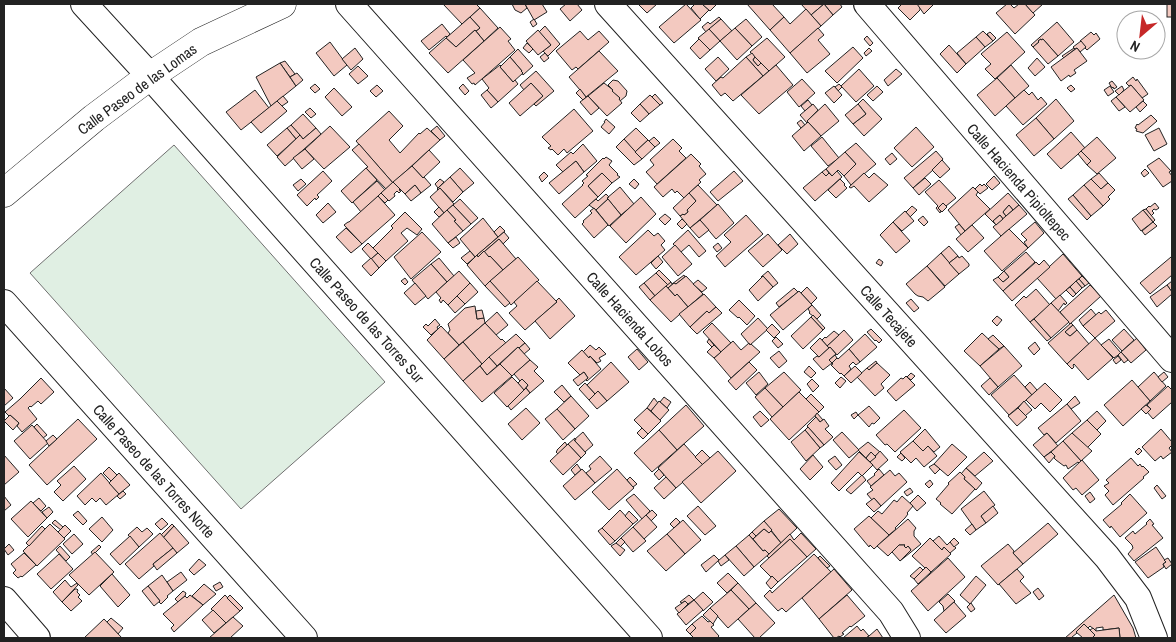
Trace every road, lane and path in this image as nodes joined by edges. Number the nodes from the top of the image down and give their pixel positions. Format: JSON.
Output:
{"nodes":[{"id":1,"x":84,"y":4,"type":"edge"},
{"id":2,"x":282,"y":4,"type":"edge"},
{"id":3,"x":349,"y":4,"type":"edge"},
{"id":4,"x":608,"y":4,"type":"edge"},
{"id":5,"x":867,"y":4,"type":"edge"},
{"id":6,"x":150,"y":76,"type":"junction"},
{"id":7,"x":4,"y":192,"type":"edge"},
{"id":8,"x":4,"y":303,"type":"edge"},
{"id":9,"x":1172,"y":359,"type":"edge"},
{"id":10,"x":4,"y":600,"type":"edge"},
{"id":11,"x":37,"y":638,"type":"edge"},
{"id":12,"x":304,"y":638,"type":"edge"},
{"id":13,"x":649,"y":638,"type":"edge"},
{"id":14,"x":907,"y":638,"type":"edge"},
{"id":15,"x":1154,"y":638,"type":"edge"}],
"edges":[{"from":1,"to":6,"type":"street","name":"Calle Paseo de las Torres Sur"},
{"from":2,"to":6,"type":"main road","name":"Calle Paseo de las Lomas"},
{"from":3,"to":14,"type":"street","name":"Calle Hacienda Lobos"},
{"from":4,"to":15,"type":"street","name":"Calle Tecajete"},
{"from":5,"to":9,"type":"street","name":"Calle Hacienda Pipioltepec"},
{"from":6,"to":7,"type":"main road","name":"Calle Paseo de las Lomas"},
{"from":6,"to":13,"type":"street","name":"Calle Paseo de las Torres Sur"},
{"from":8,"to":12,"type":"street","name":"Calle Paseo de las Torres Norte"},
{"from":10,"to":11,"type":"street"}]}
